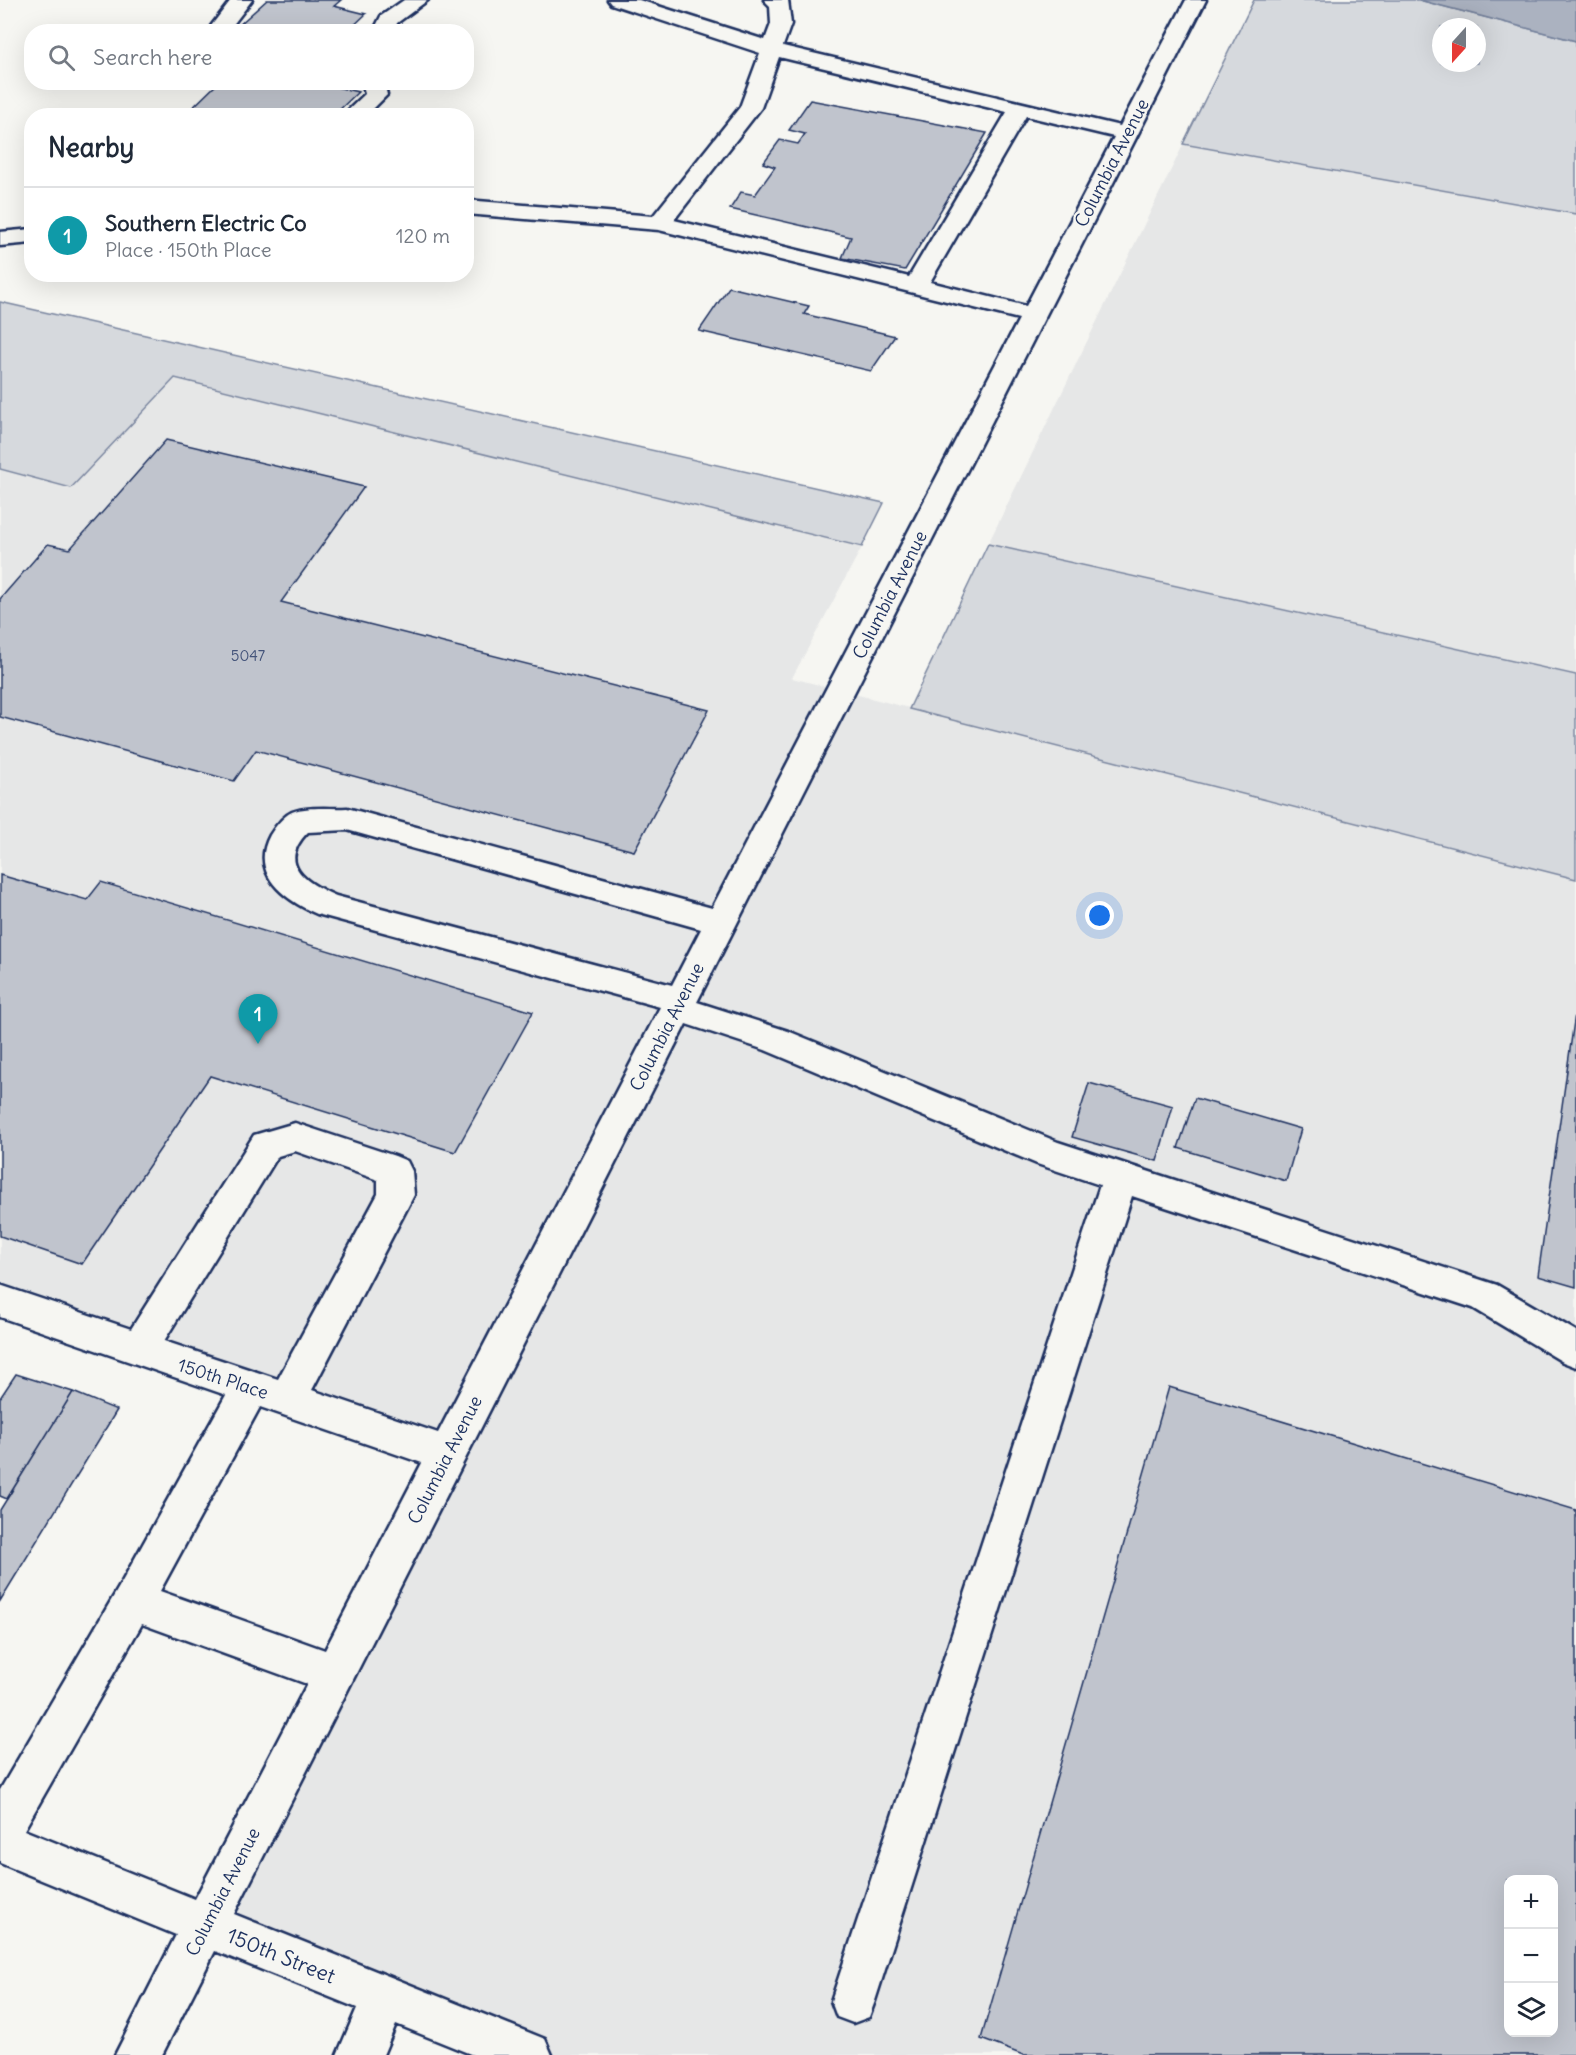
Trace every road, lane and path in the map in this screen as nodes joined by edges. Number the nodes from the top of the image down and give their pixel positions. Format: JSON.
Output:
{"nodes":[{"id":1,"x":242,"y":0,"type":"edge"},
{"id":2,"x":418,"y":0,"type":"edge"},
{"id":3,"x":618,"y":0,"type":"edge"},
{"id":4,"x":774,"y":0,"type":"edge"},
{"id":5,"x":1197,"y":0,"type":"edge"},
{"id":6,"x":223,"y":24,"type":"edge"},
{"id":7,"x":386,"y":24,"type":"edge"},
{"id":8,"x":770,"y":49,"type":"junction"},
{"id":9,"x":375,"y":90,"type":"edge"},
{"id":10,"x":362,"y":108,"type":"edge"},
{"id":11,"x":1019,"y":109,"type":"junction"},
{"id":12,"x":1128,"y":134,"type":"junction"},
{"id":13,"x":474,"y":208,"type":"edge"},
{"id":14,"x":659,"y":223,"type":"junction"},
{"id":15,"x":24,"y":237,"type":"edge"},
{"id":16,"x":0,"y":239,"type":"edge"},
{"id":17,"x":916,"y":286,"type":"junction"},
{"id":18,"x":1034,"y":315,"type":"junction"},
{"id":19,"x":721,"y":923,"type":"junction"},
{"id":20,"x":679,"y":1004,"type":"junction"},
{"id":21,"x":1120,"y":1178,"type":"junction"},
{"id":22,"x":0,"y":1301,"type":"edge"},
{"id":23,"x":138,"y":1350,"type":"junction"},
{"id":24,"x":1576,"y":1350,"type":"edge"},
{"id":25,"x":269,"y":1394,"type":"junction"},
{"id":26,"x":447,"y":1454,"type":"junction"},
{"id":27,"x":134,"y":1602,"type":"junction"},
{"id":28,"x":336,"y":1674,"type":"junction"},
{"id":29,"x":0,"y":1831,"type":"edge"},
{"id":30,"x":0,"y":1842,"type":"edge"},
{"id":31,"x":205,"y":1926,"type":"junction"},
{"id":32,"x":386,"y":1998,"type":"junction"},
{"id":33,"x":853,"y":2001,"type":"dead end"},
{"id":34,"x":138,"y":2055,"type":"edge"},
{"id":35,"x":360,"y":2055,"type":"edge"},
{"id":36,"x":529,"y":2055,"type":"edge"}],
"edges":[{"from":1,"to":6,"type":"street"},
{"from":2,"to":7,"type":"street"},
{"from":3,"to":8,"type":"street"},
{"from":4,"to":8,"type":"street"},
{"from":5,"to":12,"type":"street","name":"Columbia Avenue"},
{"from":8,"to":11,"type":"street"},
{"from":8,"to":14,"type":"street"},
{"from":9,"to":10,"type":"street"},
{"from":11,"to":12,"type":"street"},
{"from":11,"to":17,"type":"street"},
{"from":12,"to":18,"type":"street","name":"Columbia Avenue"},
{"from":13,"to":14,"type":"street"},
{"from":14,"to":17,"type":"street"},
{"from":15,"to":16,"type":"street"},
{"from":17,"to":18,"type":"street"},
{"from":18,"to":19,"type":"street","name":"Columbia Avenue"},
{"from":19,"to":20,"type":"street","name":"Columbia Avenue"},
{"from":19,"to":20,"type":"street"},
{"from":20,"to":21,"type":"street"},
{"from":20,"to":26,"type":"street","name":"Columbia Avenue"},
{"from":21,"to":24,"type":"street"},
{"from":21,"to":33,"type":"street"},
{"from":22,"to":23,"type":"street","name":"150th Place"},
{"from":23,"to":25,"type":"street","name":"150th Place"},
{"from":23,"to":25,"type":"street"},
{"from":25,"to":26,"type":"street","name":"150th Place"},
{"from":25,"to":27,"type":"street"},
{"from":26,"to":28,"type":"street","name":"Columbia Avenue"},
{"from":27,"to":28,"type":"street"},
{"from":27,"to":29,"type":"street"},
{"from":28,"to":31,"type":"street","name":"Columbia Avenue"},
{"from":30,"to":31,"type":"street","name":"150th Street"},
{"from":31,"to":32,"type":"street","name":"150th Street"},
{"from":31,"to":34,"type":"street","name":"Columbia Avenue"},
{"from":32,"to":35,"type":"street"},
{"from":32,"to":36,"type":"street","name":"150th Street"}]}
